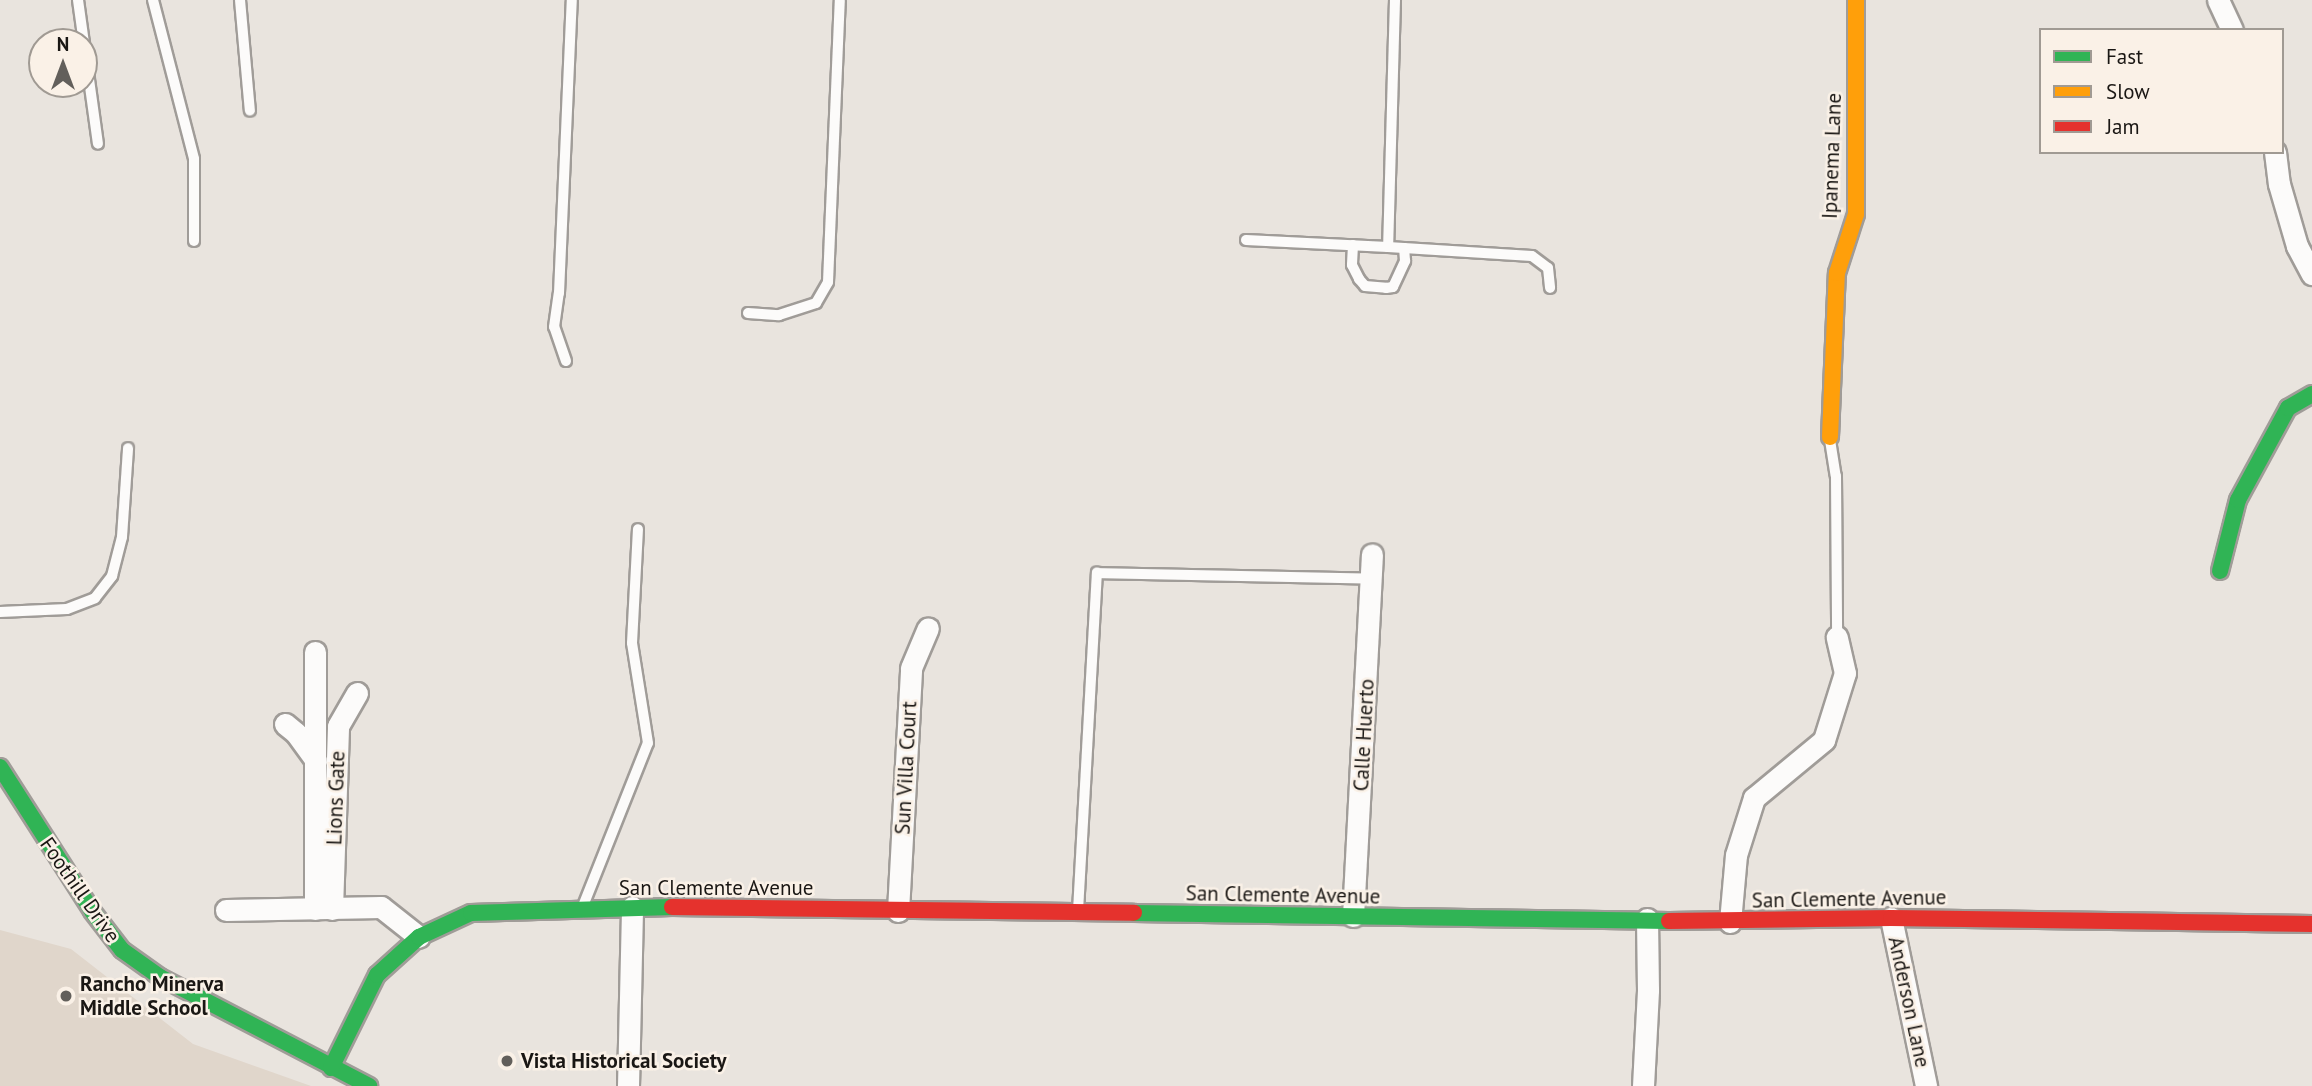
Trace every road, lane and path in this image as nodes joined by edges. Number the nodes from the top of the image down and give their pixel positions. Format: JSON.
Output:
{"nodes":[{"id":1,"x":78,"y":0,"type":"edge"},
{"id":2,"x":153,"y":0,"type":"edge"},
{"id":3,"x":240,"y":0,"type":"edge"},
{"id":4,"x":572,"y":0,"type":"edge"},
{"id":5,"x":840,"y":0,"type":"edge"},
{"id":6,"x":1395,"y":0,"type":"edge"},
{"id":7,"x":1856,"y":0,"type":"edge"},
{"id":8,"x":2218,"y":0,"type":"edge"},
{"id":9,"x":2231,"y":28,"type":"edge"},
{"id":10,"x":250,"y":111,"type":"dead end"},
{"id":11,"x":98,"y":144,"type":"dead end"},
{"id":12,"x":2275,"y":154,"type":"edge"},
{"id":13,"x":1246,"y":240,"type":"dead end"},
{"id":14,"x":194,"y":241,"type":"dead end"},
{"id":15,"x":1353,"y":245,"type":"junction"},
{"id":16,"x":1388,"y":247,"type":"junction"},
{"id":17,"x":1404,"y":248,"type":"junction"},
{"id":18,"x":2312,"y":274,"type":"edge"},
{"id":19,"x":1550,"y":288,"type":"dead end"},
{"id":20,"x":748,"y":313,"type":"dead end"},
{"id":21,"x":566,"y":361,"type":"dead end"},
{"id":22,"x":2312,"y":394,"type":"edge"},
{"id":23,"x":1830,"y":437,"type":"joint"},
{"id":24,"x":128,"y":448,"type":"dead end"},
{"id":25,"x":638,"y":529,"type":"dead end"},
{"id":26,"x":1372,"y":554,"type":"dead end"},
{"id":27,"x":2220,"y":571,"type":"dead end"},
{"id":28,"x":1372,"y":579,"type":"junction"},
{"id":29,"x":0,"y":612,"type":"edge"},
{"id":30,"x":928,"y":628,"type":"dead end"},
{"id":31,"x":1837,"y":636,"type":"joint"},
{"id":32,"x":315,"y":652,"type":"dead end"},
{"id":33,"x":357,"y":693,"type":"dead end"},
{"id":34,"x":285,"y":724,"type":"dead end"},
{"id":35,"x":316,"y":761,"type":"junction"},
{"id":36,"x":0,"y":767,"type":"edge"},
{"id":37,"x":632,"y":907,"type":"junction"},
{"id":38,"x":324,"y":909,"type":"junction"},
{"id":39,"x":582,"y":909,"type":"junction"},
{"id":40,"x":226,"y":910,"type":"dead end"},
{"id":41,"x":898,"y":911,"type":"junction"},
{"id":42,"x":1077,"y":913,"type":"junction"},
{"id":43,"x":1353,"y":916,"type":"junction"},
{"id":44,"x":1891,"y":918,"type":"junction"},
{"id":45,"x":1647,"y":919,"type":"junction"},
{"id":46,"x":1730,"y":922,"type":"junction"},
{"id":47,"x":2312,"y":924,"type":"edge"},
{"id":48,"x":419,"y":937,"type":"junction"},
{"id":49,"x":329,"y":1072,"type":"junction"},
{"id":50,"x":369,"y":1086,"type":"edge"},
{"id":51,"x":628,"y":1086,"type":"edge"},
{"id":52,"x":1643,"y":1086,"type":"edge"},
{"id":53,"x":1926,"y":1086,"type":"edge"}],
"edges":[{"from":1,"to":11,"type":"lane"},
{"from":2,"to":14,"type":"lane"},
{"from":3,"to":10,"type":"lane"},
{"from":4,"to":21,"type":"lane"},
{"from":5,"to":20,"type":"lane"},
{"from":6,"to":16,"type":"lane"},
{"from":7,"to":23,"type":"street","name":"Ipanema Lane"},
{"from":8,"to":9,"type":"street"},
{"from":12,"to":18,"type":"street"},
{"from":13,"to":15,"type":"lane"},
{"from":15,"to":16,"type":"lane"},
{"from":15,"to":17,"type":"lane"},
{"from":16,"to":17,"type":"lane"},
{"from":17,"to":19,"type":"lane"},
{"from":22,"to":27,"type":"street"},
{"from":23,"to":31,"type":"lane"},
{"from":24,"to":29,"type":"lane"},
{"from":25,"to":39,"type":"lane"},
{"from":26,"to":28,"type":"street","name":"Calle Huerto"},
{"from":28,"to":42,"type":"lane"},
{"from":28,"to":43,"type":"street","name":"Calle Huerto"},
{"from":30,"to":41,"type":"street","name":"Sun Villa Court"},
{"from":31,"to":46,"type":"street"},
{"from":32,"to":35,"type":"street"},
{"from":33,"to":38,"type":"street","name":"Lions Gate"},
{"from":34,"to":35,"type":"street"},
{"from":35,"to":38,"type":"street"},
{"from":36,"to":49,"type":"street","name":"Foothill Drive"},
{"from":37,"to":39,"type":"street","name":"San Clemente Avenue"},
{"from":37,"to":41,"type":"street","name":"San Clemente Avenue"},
{"from":37,"to":51,"type":"street"},
{"from":38,"to":40,"type":"street"},
{"from":38,"to":48,"type":"street"},
{"from":39,"to":48,"type":"street","name":"San Clemente Avenue"},
{"from":41,"to":42,"type":"street","name":"San Clemente Avenue"},
{"from":42,"to":43,"type":"street","name":"San Clemente Avenue"},
{"from":43,"to":45,"type":"street","name":"San Clemente Avenue"},
{"from":44,"to":46,"type":"street","name":"San Clemente Avenue"},
{"from":44,"to":47,"type":"street","name":"San Clemente Avenue"},
{"from":44,"to":53,"type":"street","name":"Anderson Lane"},
{"from":45,"to":46,"type":"street","name":"San Clemente Avenue"},
{"from":45,"to":52,"type":"street"},
{"from":48,"to":49,"type":"street","name":"San Clemente Avenue"},
{"from":49,"to":50,"type":"street","name":"Foothill Drive"}]}
